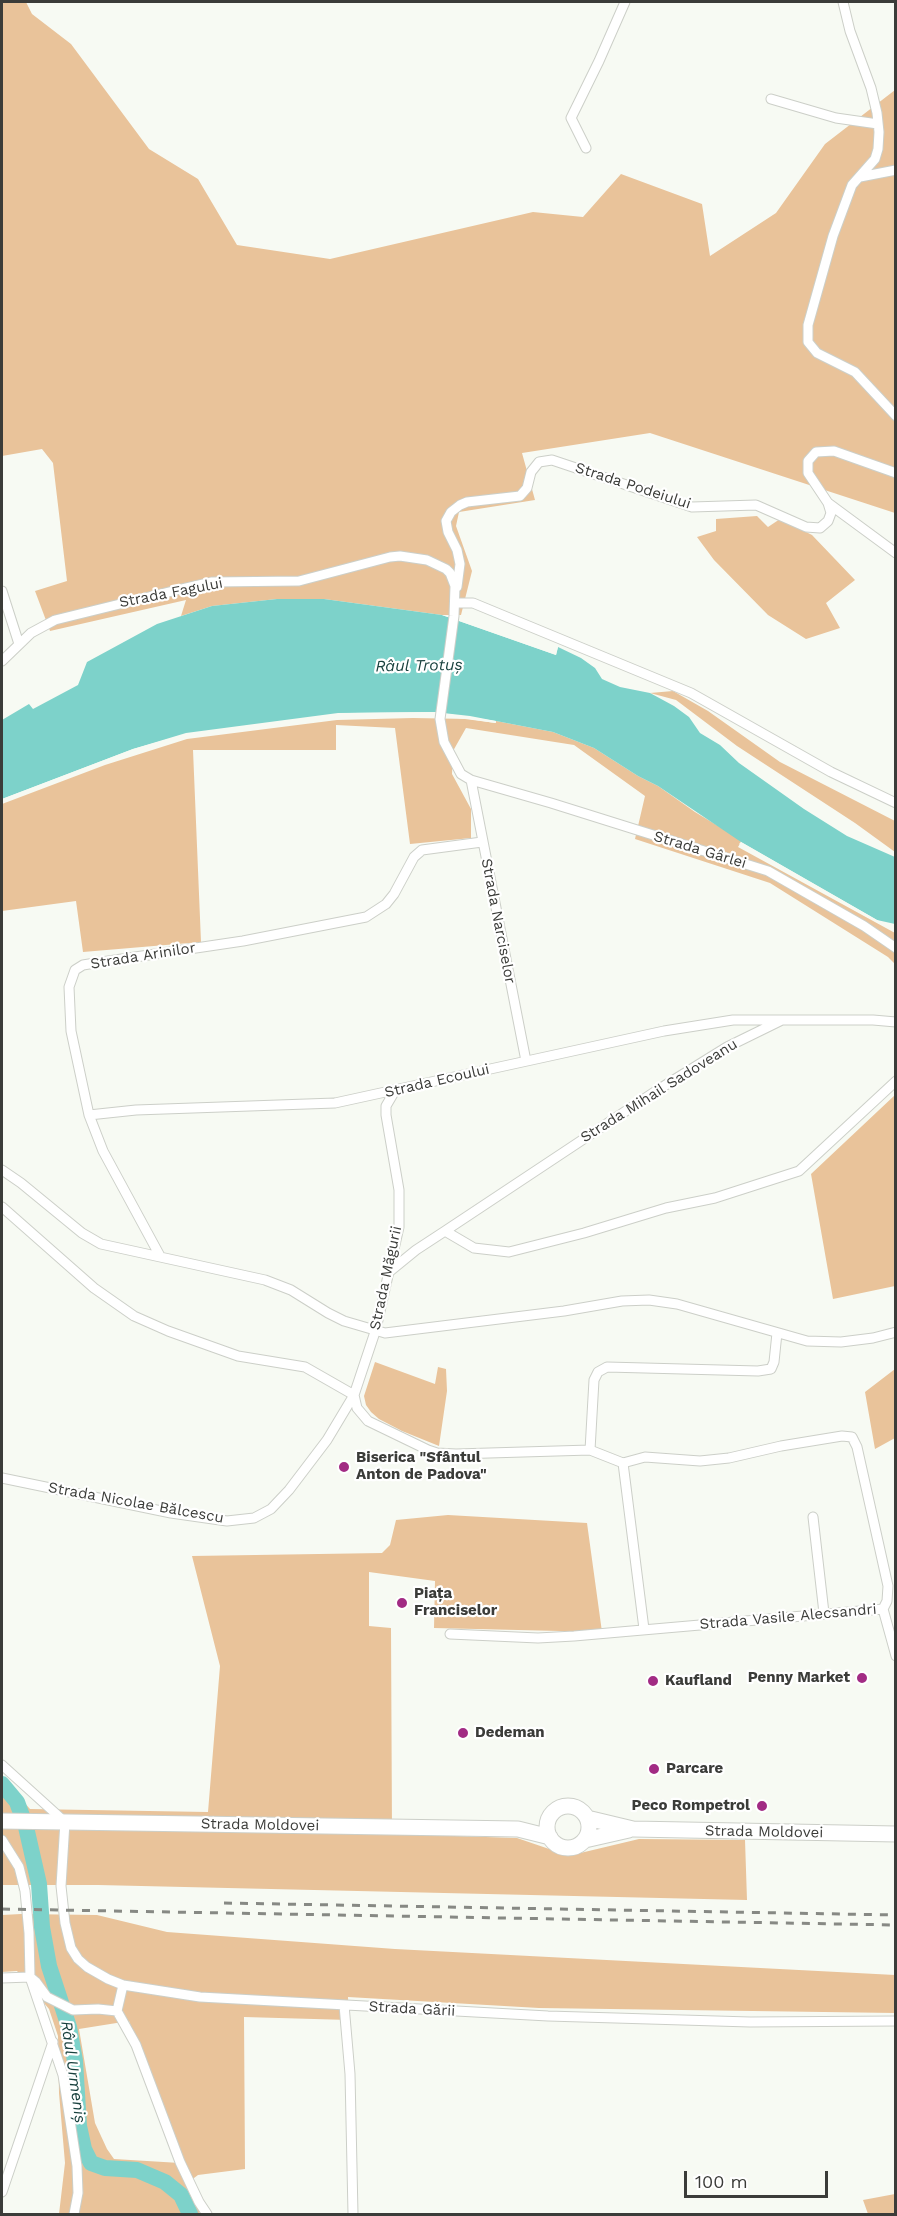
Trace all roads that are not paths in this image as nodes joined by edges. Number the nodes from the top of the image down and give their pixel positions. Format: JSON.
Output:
{"nodes":[{"id":1,"x":625,"y":2,"type":"edge"},
{"id":2,"x":843,"y":2,"type":"edge"},
{"id":3,"x":771,"y":99,"type":"dead end"},
{"id":4,"x":878,"y":124,"type":"junction"},
{"id":5,"x":586,"y":148,"type":"dead end"},
{"id":6,"x":896,"y":170,"type":"edge"},
{"id":7,"x":860,"y":177,"type":"junction"},
{"id":8,"x":896,"y":416,"type":"edge"},
{"id":9,"x":896,"y":473,"type":"edge"},
{"id":10,"x":828,"y":503,"type":"junction"},
{"id":11,"x":896,"y":553,"type":"edge"},
{"id":12,"x":2,"y":591,"type":"edge"},
{"id":13,"x":456,"y":599,"type":"junction"},
{"id":14,"x":19,"y":644,"type":"junction"},
{"id":15,"x":2,"y":661,"type":"edge"},
{"id":16,"x":471,"y":780,"type":"junction"},
{"id":17,"x":896,"y":803,"type":"edge"},
{"id":18,"x":482,"y":842,"type":"junction"},
{"id":19,"x":896,"y":948,"type":"edge"},
{"id":20,"x":782,"y":1020,"type":"junction"},
{"id":21,"x":896,"y":1022,"type":"edge"},
{"id":22,"x":526,"y":1061,"type":"junction"},
{"id":23,"x":896,"y":1081,"type":"edge"},
{"id":24,"x":396,"y":1089,"type":"junction"},
{"id":25,"x":89,"y":1115,"type":"junction"},
{"id":26,"x":2,"y":1170,"type":"edge"},
{"id":27,"x":2,"y":1207,"type":"edge"},
{"id":28,"x":445,"y":1231,"type":"junction"},
{"id":29,"x":160,"y":1256,"type":"junction"},
{"id":30,"x":389,"y":1272,"type":"junction"},
{"id":31,"x":376,"y":1329,"type":"junction"},
{"id":32,"x":896,"y":1332,"type":"edge"},
{"id":33,"x":777,"y":1333,"type":"junction"},
{"id":34,"x":354,"y":1395,"type":"junction"},
{"id":35,"x":590,"y":1450,"type":"junction"},
{"id":36,"x":623,"y":1463,"type":"junction"},
{"id":37,"x":2,"y":1478,"type":"edge"},
{"id":38,"x":813,"y":1517,"type":"dead end"},
{"id":39,"x":883,"y":1609,"type":"junction"},
{"id":40,"x":824,"y":1613,"type":"junction"},
{"id":41,"x":644,"y":1629,"type":"junction"},
{"id":42,"x":450,"y":1634,"type":"dead end"},
{"id":43,"x":896,"y":1656,"type":"edge"},
{"id":44,"x":2,"y":1765,"type":"edge"},
{"id":45,"x":549,"y":1818,"type":"junction"},
{"id":46,"x":587,"y":1818,"type":"junction"},
{"id":47,"x":2,"y":1821,"type":"edge"},
{"id":48,"x":65,"y":1822,"type":"junction"},
{"id":49,"x":518,"y":1829,"type":"junction"},
{"id":50,"x":633,"y":1829,"type":"junction"},
{"id":51,"x":896,"y":1834,"type":"edge"},
{"id":52,"x":550,"y":1837,"type":"junction"},
{"id":53,"x":2,"y":1840,"type":"edge"},
{"id":54,"x":585,"y":1840,"type":"junction"},
{"id":55,"x":30,"y":1977,"type":"junction"},
{"id":56,"x":2,"y":1978,"type":"edge"},
{"id":57,"x":123,"y":1985,"type":"junction"},
{"id":58,"x":344,"y":2006,"type":"junction"},
{"id":59,"x":117,"y":2011,"type":"junction"},
{"id":60,"x":896,"y":2021,"type":"edge"},
{"id":61,"x":53,"y":2042,"type":"junction"},
{"id":62,"x":2,"y":2192,"type":"edge"},
{"id":63,"x":74,"y":2214,"type":"edge"},
{"id":64,"x":207,"y":2214,"type":"edge"},
{"id":65,"x":353,"y":2214,"type":"edge"}],
"edges":[{"from":1,"to":5,"type":"street"},
{"from":2,"to":4,"type":"street"},
{"from":3,"to":4,"type":"street"},
{"from":4,"to":7,"type":"street"},
{"from":6,"to":7,"type":"street"},
{"from":7,"to":8,"type":"street"},
{"from":9,"to":10,"type":"street"},
{"from":10,"to":11,"type":"street"},
{"from":10,"to":13,"type":"street","name":"Strada Podeiului"},
{"from":12,"to":14,"type":"street"},
{"from":13,"to":14,"type":"street","name":"Strada Fagului"},
{"from":13,"to":16,"type":"street","name":"Strada Fagului"},
{"from":13,"to":17,"type":"street"},
{"from":14,"to":15,"type":"street","name":"Strada Fagului"},
{"from":16,"to":18,"type":"street","name":"Strada Narciselor"},
{"from":16,"to":19,"type":"street","name":"Strada Gârlei"},
{"from":18,"to":22,"type":"street","name":"Strada Narciselor"},
{"from":18,"to":25,"type":"street","name":"Strada Arinilor"},
{"from":20,"to":21,"type":"street","name":"Strada Mihail Sadoveanu"},
{"from":20,"to":22,"type":"street","name":"Strada Ecoului"},
{"from":20,"to":28,"type":"street","name":"Strada Mihail Sadoveanu"},
{"from":22,"to":24,"type":"street","name":"Strada Ecoului"},
{"from":23,"to":28,"type":"street"},
{"from":24,"to":25,"type":"street","name":"Strada Ecoului"},
{"from":24,"to":30,"type":"street","name":"Strada Măgurii"},
{"from":25,"to":29,"type":"street","name":"Strada Arinilor"},
{"from":26,"to":29,"type":"street"},
{"from":27,"to":34,"type":"street"},
{"from":28,"to":30,"type":"street","name":"Strada Mihail Sadoveanu"},
{"from":29,"to":31,"type":"street"},
{"from":30,"to":31,"type":"street","name":"Strada Măgurii"},
{"from":31,"to":33,"type":"street"},
{"from":31,"to":34,"type":"street","name":"Strada Măgurii"},
{"from":32,"to":33,"type":"street"},
{"from":33,"to":35,"type":"street"},
{"from":34,"to":35,"type":"street"},
{"from":34,"to":37,"type":"street","name":"Strada Nicolae Bălcescu"},
{"from":35,"to":36,"type":"street"},
{"from":36,"to":39,"type":"street"},
{"from":36,"to":41,"type":"street"},
{"from":38,"to":40,"type":"street"},
{"from":39,"to":40,"type":"street","name":"Strada Vasile Alecsandri"},
{"from":39,"to":43,"type":"street","name":"Strada Vasile Alecsandri"},
{"from":40,"to":41,"type":"street","name":"Strada Vasile Alecsandri"},
{"from":41,"to":42,"type":"street","name":"Strada Vasile Alecsandri"},
{"from":44,"to":48,"type":"street"},
{"from":45,"to":46,"type":"main road"},
{"from":45,"to":49,"type":"main road","name":"Strada Moldovei"},
{"from":45,"to":52,"type":"main road"},
{"from":46,"to":50,"type":"main road","name":"Strada Moldovei"},
{"from":46,"to":54,"type":"main road"},
{"from":47,"to":48,"type":"main road","name":"Strada Moldovei"},
{"from":48,"to":49,"type":"main road","name":"Strada Moldovei"},
{"from":48,"to":57,"type":"street","name":"Strada Gării"},
{"from":49,"to":52,"type":"main road","name":"Strada Moldovei"},
{"from":50,"to":51,"type":"main road","name":"Strada Moldovei"},
{"from":50,"to":54,"type":"main road","name":"Strada Moldovei"},
{"from":52,"to":54,"type":"main road"},
{"from":53,"to":55,"type":"street"},
{"from":55,"to":56,"type":"street"},
{"from":55,"to":59,"type":"street"},
{"from":55,"to":61,"type":"street"},
{"from":57,"to":58,"type":"street","name":"Strada Gării"},
{"from":57,"to":59,"type":"street"},
{"from":58,"to":60,"type":"street","name":"Strada Gării"},
{"from":58,"to":65,"type":"street"},
{"from":59,"to":64,"type":"street"},
{"from":61,"to":62,"type":"street"},
{"from":61,"to":63,"type":"street"}]}
